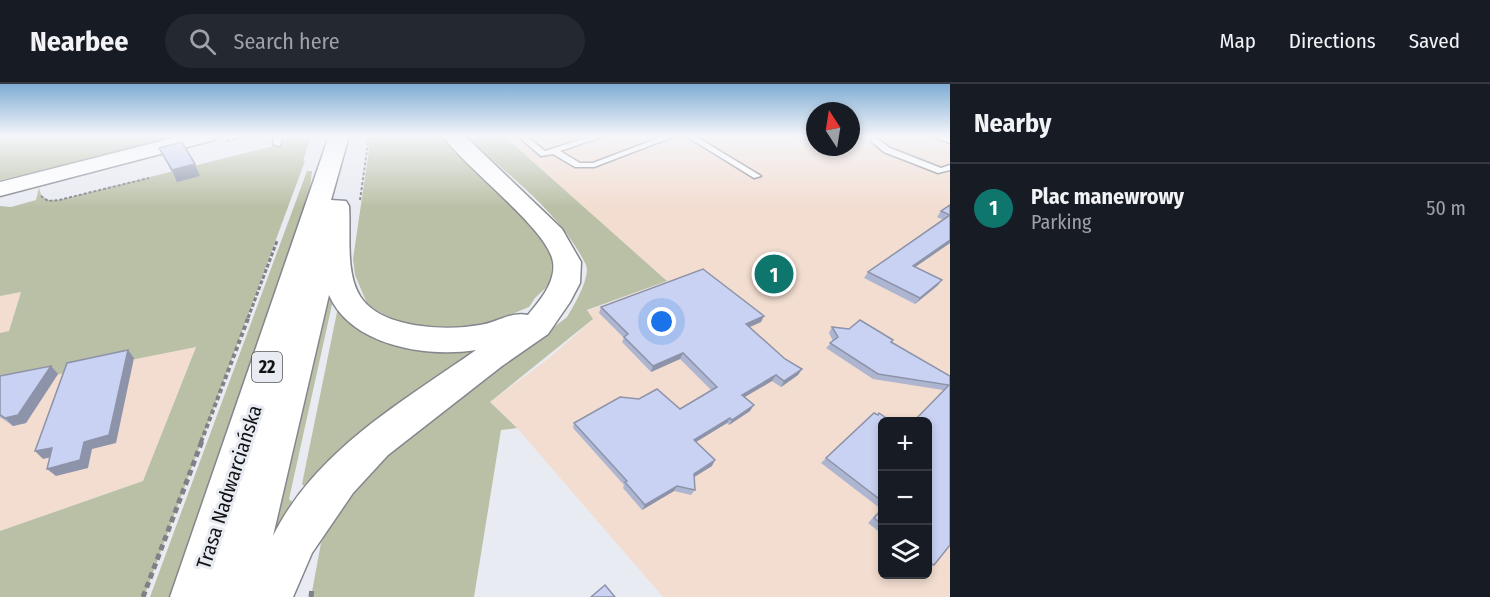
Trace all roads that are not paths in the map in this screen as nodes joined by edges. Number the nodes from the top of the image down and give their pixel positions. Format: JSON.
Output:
{"nodes":[{"id":1,"x":112,"y":160,"type":"edge"},
{"id":2,"x":331,"y":160,"type":"edge"},
{"id":3,"x":350,"y":160,"type":"edge"},
{"id":4,"x":478,"y":160,"type":"edge"},
{"id":5,"x":569,"y":160,"type":"edge"},
{"id":6,"x":608,"y":160,"type":"edge"},
{"id":7,"x":729,"y":160,"type":"edge"},
{"id":8,"x":913,"y":160,"type":"edge"},
{"id":9,"x":950,"y":167,"type":"edge"},
{"id":10,"x":756,"y":176,"type":"dead end"},
{"id":11,"x":0,"y":187,"type":"edge"},
{"id":12,"x":337,"y":206,"type":"junction"},
{"id":13,"x":546,"y":312,"type":"junction"},
{"id":14,"x":194,"y":597,"type":"edge"},
{"id":15,"x":234,"y":597,"type":"edge"},
{"id":16,"x":268,"y":597,"type":"edge"}],
"edges":[{"from":1,"to":11,"type":"main road"},
{"from":2,"to":14,"type":"main road","name":"Trasa Nadwarciańska","number":"22"},
{"from":3,"to":12,"type":"main road","name":"Trasa Nadwarciańska","number":"22"},
{"from":4,"to":13,"type":"main road"},
{"from":5,"to":6,"type":"lane"},
{"from":7,"to":10,"type":"lane"},
{"from":8,"to":9,"type":"lane"},
{"from":12,"to":13,"type":"main road"},
{"from":12,"to":15,"type":"main road","name":"Trasa Nadwarciańska","number":"22"},
{"from":13,"to":16,"type":"main road"}]}
